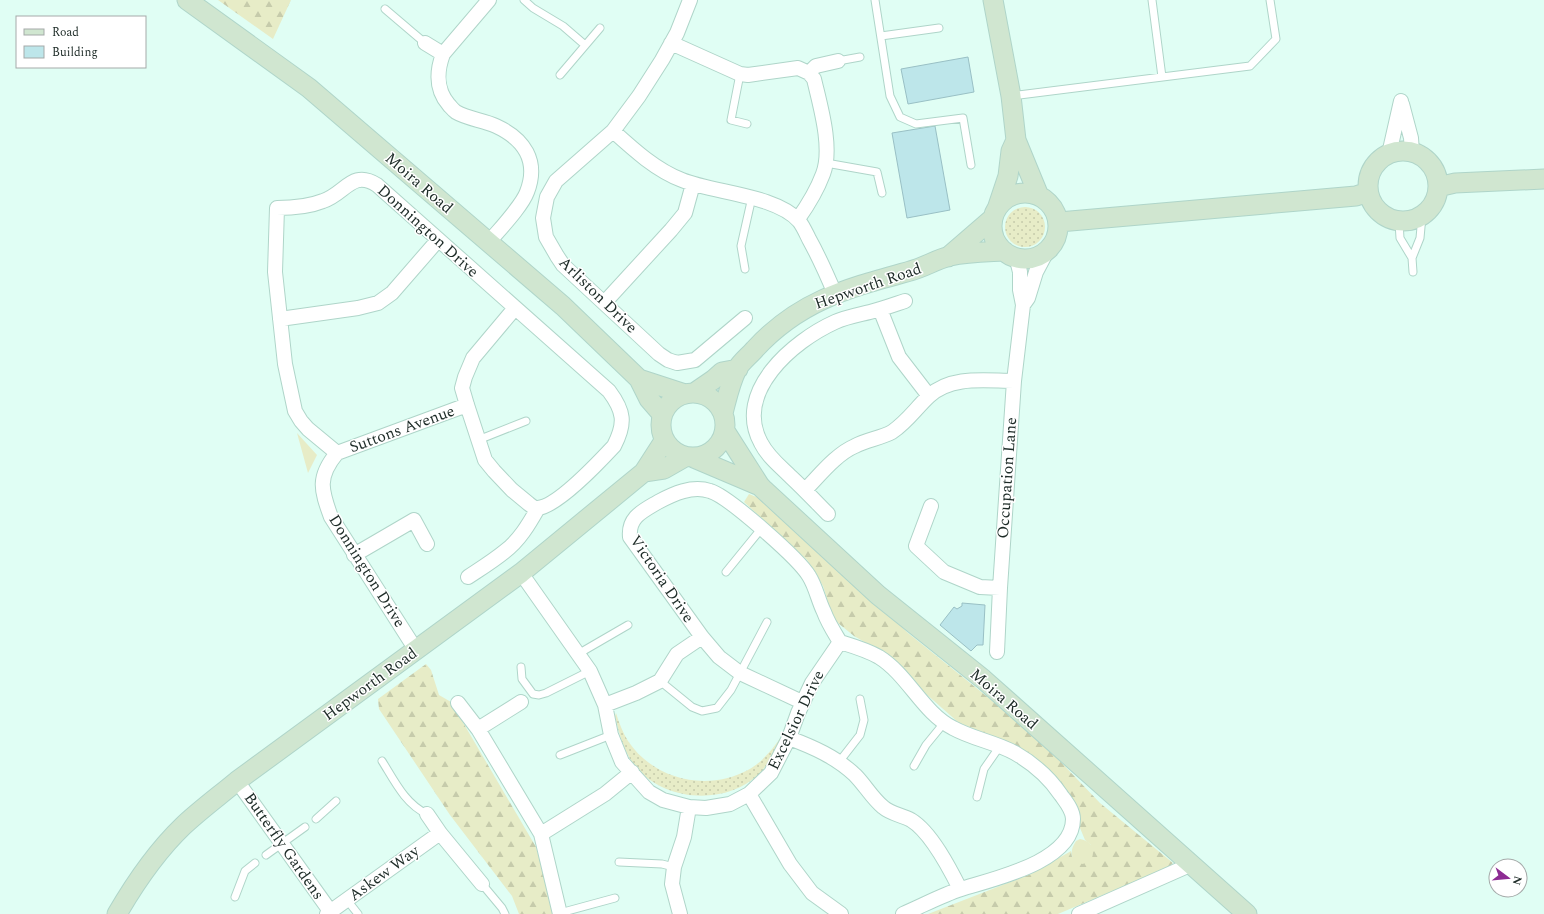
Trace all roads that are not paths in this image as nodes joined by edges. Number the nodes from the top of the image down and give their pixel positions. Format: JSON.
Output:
{"nodes":[{"id":1,"x":187,"y":0,"type":"edge"},
{"id":2,"x":489,"y":0,"type":"edge"},
{"id":3,"x":524,"y":0,"type":"edge"},
{"id":4,"x":690,"y":0,"type":"edge"},
{"id":5,"x":875,"y":0,"type":"edge"},
{"id":6,"x":993,"y":0,"type":"edge"},
{"id":7,"x":1152,"y":0,"type":"edge"},
{"id":8,"x":1270,"y":0,"type":"edge"},
{"id":9,"x":385,"y":9,"type":"dead end"},
{"id":10,"x":600,"y":28,"type":"dead end"},
{"id":11,"x":939,"y":28,"type":"dead end"},
{"id":12,"x":881,"y":36,"type":"junction"},
{"id":13,"x":671,"y":43,"type":"junction"},
{"id":14,"x":426,"y":44,"type":"joint"},
{"id":15,"x":585,"y":45,"type":"junction"},
{"id":16,"x":443,"y":54,"type":"junction"},
{"id":17,"x":860,"y":57,"type":"dead end"},
{"id":18,"x":838,"y":61,"type":"joint"},
{"id":19,"x":809,"y":73,"type":"junction"},
{"id":20,"x":740,"y":74,"type":"junction"},
{"id":21,"x":560,"y":75,"type":"dead end"},
{"id":22,"x":1162,"y":77,"type":"junction"},
{"id":23,"x":1011,"y":96,"type":"junction"},
{"id":24,"x":747,"y":124,"type":"dead end"},
{"id":25,"x":613,"y":131,"type":"junction"},
{"id":26,"x":1016,"y":140,"type":"junction"},
{"id":27,"x":1412,"y":152,"type":"junction"},
{"id":28,"x":1389,"y":154,"type":"junction"},
{"id":29,"x":826,"y":162,"type":"junction"},
{"id":30,"x":971,"y":165,"type":"dead end"},
{"id":31,"x":1544,"y":178,"type":"edge"},
{"id":32,"x":693,"y":184,"type":"junction"},
{"id":33,"x":1438,"y":187,"type":"junction"},
{"id":34,"x":1368,"y":192,"type":"junction"},
{"id":35,"x":882,"y":193,"type":"dead end"},
{"id":36,"x":1039,"y":196,"type":"junction"},
{"id":37,"x":752,"y":197,"type":"junction"},
{"id":38,"x":995,"y":212,"type":"junction"},
{"id":39,"x":1422,"y":216,"type":"junction"},
{"id":40,"x":798,"y":219,"type":"junction"},
{"id":41,"x":1059,"y":222,"type":"junction"},
{"id":42,"x":1400,"y":222,"type":"junction"},
{"id":43,"x":438,"y":240,"type":"junction"},
{"id":44,"x":489,"y":242,"type":"junction"},
{"id":45,"x":1046,"y":253,"type":"junction"},
{"id":46,"x":1010,"y":254,"type":"junction"},
{"id":47,"x":948,"y":257,"type":"junction"},
{"id":48,"x":1412,"y":258,"type":"junction"},
{"id":49,"x":745,"y":269,"type":"dead end"},
{"id":50,"x":1413,"y":272,"type":"dead end"},
{"id":51,"x":835,"y":294,"type":"junction"},
{"id":52,"x":905,"y":300,"type":"dead end"},
{"id":53,"x":605,"y":302,"type":"junction"},
{"id":54,"x":1023,"y":305,"type":"junction"},
{"id":55,"x":515,"y":308,"type":"junction"},
{"id":56,"x":880,"y":309,"type":"junction"},
{"id":57,"x":745,"y":318,"type":"dead end"},
{"id":58,"x":280,"y":319,"type":"junction"},
{"id":59,"x":738,"y":369,"type":"junction"},
{"id":60,"x":639,"y":379,"type":"junction"},
{"id":61,"x":1014,"y":382,"type":"junction"},
{"id":62,"x":690,"y":393,"type":"junction"},
{"id":63,"x":929,"y":396,"type":"junction"},
{"id":64,"x":467,"y":405,"type":"junction"},
{"id":65,"x":662,"y":414,"type":"junction"},
{"id":66,"x":526,"y":421,"type":"dead end"},
{"id":67,"x":724,"y":422,"type":"junction"},
{"id":68,"x":478,"y":440,"type":"junction"},
{"id":69,"x":664,"y":442,"type":"junction"},
{"id":70,"x":337,"y":453,"type":"junction"},
{"id":71,"x":689,"y":458,"type":"junction"},
{"id":72,"x":644,"y":472,"type":"junction"},
{"id":73,"x":760,"y":486,"type":"junction"},
{"id":74,"x":805,"y":490,"type":"junction"},
{"id":75,"x":931,"y":506,"type":"dead end"},
{"id":76,"x":538,"y":508,"type":"junction"},
{"id":77,"x":828,"y":514,"type":"dead end"},
{"id":78,"x":761,"y":529,"type":"junction"},
{"id":79,"x":427,"y":544,"type":"dead end"},
{"id":80,"x":354,"y":555,"type":"junction"},
{"id":81,"x":726,"y":572,"type":"dead end"},
{"id":82,"x":520,"y":574,"type":"junction"},
{"id":83,"x":468,"y":577,"type":"dead end"},
{"id":84,"x":1000,"y":588,"type":"junction"},
{"id":85,"x":767,"y":622,"type":"dead end"},
{"id":86,"x":628,"y":625,"type":"dead end"},
{"id":87,"x":702,"y":637,"type":"junction"},
{"id":88,"x":840,"y":642,"type":"junction"},
{"id":89,"x":416,"y":650,"type":"junction"},
{"id":90,"x":997,"y":652,"type":"dead end"},
{"id":91,"x":578,"y":654,"type":"junction"},
{"id":92,"x":521,"y":667,"type":"dead end"},
{"id":93,"x":590,"y":671,"type":"junction"},
{"id":94,"x":740,"y":673,"type":"junction"},
{"id":95,"x":660,"y":681,"type":"junction"},
{"id":96,"x":860,"y":699,"type":"dead end"},
{"id":97,"x":521,"y":702,"type":"dead end"},
{"id":98,"x":802,"y":702,"type":"junction"},
{"id":99,"x":458,"y":703,"type":"dead end"},
{"id":100,"x":605,"y":705,"type":"junction"},
{"id":101,"x":944,"y":723,"type":"junction"},
{"id":102,"x":478,"y":729,"type":"junction"},
{"id":103,"x":611,"y":735,"type":"junction"},
{"id":104,"x":789,"y":738,"type":"junction"},
{"id":105,"x":1000,"y":746,"type":"junction"},
{"id":106,"x":560,"y":755,"type":"dead end"},
{"id":107,"x":382,"y":761,"type":"dead end"},
{"id":108,"x":839,"y":762,"type":"junction"},
{"id":109,"x":914,"y":766,"type":"dead end"},
{"id":110,"x":632,"y":772,"type":"junction"},
{"id":111,"x":238,"y":781,"type":"junction"},
{"id":112,"x":749,"y":794,"type":"junction"},
{"id":113,"x":977,"y":797,"type":"dead end"},
{"id":114,"x":336,"y":801,"type":"dead end"},
{"id":115,"x":689,"y":807,"type":"junction"},
{"id":116,"x":427,"y":814,"type":"joint"},
{"id":117,"x":316,"y":819,"type":"dead end"},
{"id":118,"x":305,"y":827,"type":"dead end"},
{"id":119,"x":440,"y":833,"type":"junction"},
{"id":120,"x":541,"y":834,"type":"junction"},
{"id":121,"x":282,"y":844,"type":"junction"},
{"id":122,"x":266,"y":855,"type":"dead end"},
{"id":123,"x":619,"y":862,"type":"dead end"},
{"id":124,"x":255,"y":863,"type":"dead end"},
{"id":125,"x":1192,"y":864,"type":"junction"},
{"id":126,"x":674,"y":867,"type":"junction"},
{"id":127,"x":482,"y":884,"type":"joint"},
{"id":128,"x":960,"y":889,"type":"junction"},
{"id":129,"x":235,"y":897,"type":"dead end"},
{"id":130,"x":615,"y":898,"type":"dead end"},
{"id":131,"x":347,"y":900,"type":"junction"},
{"id":132,"x":329,"y":913,"type":"edge"},
{"id":133,"x":560,"y":913,"type":"edge"},
{"id":134,"x":117,"y":914,"type":"edge"},
{"id":135,"x":358,"y":914,"type":"edge"},
{"id":136,"x":506,"y":914,"type":"edge"},
{"id":137,"x":680,"y":914,"type":"edge"},
{"id":138,"x":841,"y":914,"type":"edge"},
{"id":139,"x":903,"y":914,"type":"edge"},
{"id":140,"x":1079,"y":914,"type":"edge"},
{"id":141,"x":1246,"y":914,"type":"edge"}],
"edges":[{"from":1,"to":44,"type":"street","name":"Moira Road"},
{"from":2,"to":16,"type":"street"},
{"from":3,"to":15,"type":"lane"},
{"from":4,"to":13,"type":"street","name":"Arliston Drive"},
{"from":5,"to":12,"type":"lane"},
{"from":6,"to":23,"type":"street"},
{"from":7,"to":22,"type":"lane"},
{"from":8,"to":22,"type":"lane"},
{"from":9,"to":14,"type":"lane"},
{"from":10,"to":15,"type":"lane"},
{"from":11,"to":12,"type":"lane"},
{"from":12,"to":30,"type":"lane"},
{"from":13,"to":20,"type":"street"},
{"from":13,"to":25,"type":"street","name":"Arliston Drive"},
{"from":14,"to":16,"type":"street"},
{"from":15,"to":21,"type":"lane"},
{"from":16,"to":44,"type":"street"},
{"from":17,"to":18,"type":"lane"},
{"from":18,"to":19,"type":"street"},
{"from":19,"to":20,"type":"street"},
{"from":19,"to":29,"type":"street"},
{"from":20,"to":24,"type":"lane"},
{"from":22,"to":23,"type":"lane"},
{"from":23,"to":26,"type":"street"},
{"from":25,"to":32,"type":"street"},
{"from":25,"to":53,"type":"street","name":"Arliston Drive"},
{"from":26,"to":36,"type":"street"},
{"from":26,"to":38,"type":"street"},
{"from":27,"to":28,"type":"street"},
{"from":27,"to":28,"type":"street"},
{"from":27,"to":33,"type":"street"},
{"from":28,"to":34,"type":"street"},
{"from":29,"to":35,"type":"lane"},
{"from":29,"to":40,"type":"street"},
{"from":31,"to":33,"type":"street"},
{"from":32,"to":37,"type":"street"},
{"from":32,"to":53,"type":"street"},
{"from":33,"to":39,"type":"street"},
{"from":34,"to":41,"type":"street"},
{"from":34,"to":42,"type":"street"},
{"from":36,"to":38,"type":"street"},
{"from":36,"to":41,"type":"street"},
{"from":37,"to":40,"type":"street"},
{"from":37,"to":49,"type":"lane"},
{"from":38,"to":46,"type":"street"},
{"from":38,"to":47,"type":"street","name":"Hepworth Road"},
{"from":39,"to":42,"type":"street"},
{"from":39,"to":48,"type":"lane"},
{"from":40,"to":51,"type":"street"},
{"from":41,"to":45,"type":"street"},
{"from":42,"to":48,"type":"lane"},
{"from":43,"to":55,"type":"street","name":"Donnington Drive"},
{"from":43,"to":58,"type":"street"},
{"from":43,"to":58,"type":"street","name":"Donnington Drive"},
{"from":44,"to":60,"type":"street","name":"Moira Road"},
{"from":45,"to":46,"type":"street"},
{"from":45,"to":54,"type":"street"},
{"from":46,"to":47,"type":"street","name":"Hepworth Road"},
{"from":46,"to":54,"type":"street"},
{"from":47,"to":51,"type":"street","name":"Hepworth Road"},
{"from":48,"to":50,"type":"lane"},
{"from":51,"to":59,"type":"street","name":"Hepworth Road"},
{"from":52,"to":56,"type":"street"},
{"from":53,"to":57,"type":"street","name":"Arliston Drive"},
{"from":54,"to":61,"type":"street","name":"Occupation Lane"},
{"from":55,"to":64,"type":"street"},
{"from":55,"to":76,"type":"street","name":"Donnington Drive"},
{"from":56,"to":63,"type":"street"},
{"from":56,"to":74,"type":"street"},
{"from":58,"to":70,"type":"street","name":"Donnington Drive"},
{"from":59,"to":62,"type":"street"},
{"from":59,"to":67,"type":"street","name":"Hepworth Road"},
{"from":60,"to":62,"type":"street","name":"Moira Road"},
{"from":60,"to":65,"type":"street","name":"Moira Road"},
{"from":61,"to":63,"type":"street"},
{"from":61,"to":84,"type":"street","name":"Occupation Lane"},
{"from":62,"to":65,"type":"street"},
{"from":62,"to":67,"type":"street"},
{"from":63,"to":74,"type":"street"},
{"from":64,"to":68,"type":"street"},
{"from":64,"to":70,"type":"street","name":"Suttons Avenue"},
{"from":65,"to":69,"type":"street"},
{"from":66,"to":68,"type":"lane"},
{"from":67,"to":71,"type":"street"},
{"from":67,"to":73,"type":"street","name":"Moira Road"},
{"from":68,"to":76,"type":"street"},
{"from":69,"to":71,"type":"street"},
{"from":69,"to":72,"type":"street","name":"Hepworth Road"},
{"from":70,"to":80,"type":"street","name":"Donnington Drive"},
{"from":71,"to":72,"type":"street"},
{"from":71,"to":73,"type":"street","name":"Moira Road"},
{"from":72,"to":82,"type":"street","name":"Hepworth Road"},
{"from":73,"to":125,"type":"street","name":"Moira Road"},
{"from":74,"to":77,"type":"street"},
{"from":75,"to":84,"type":"street"},
{"from":76,"to":83,"type":"street"},
{"from":78,"to":81,"type":"lane"},
{"from":78,"to":87,"type":"street","name":"Victoria Drive"},
{"from":78,"to":88,"type":"street","name":"Victoria Drive"},
{"from":79,"to":80,"type":"street"},
{"from":80,"to":89,"type":"street","name":"Donnington Drive"},
{"from":82,"to":89,"type":"street","name":"Hepworth Road"},
{"from":82,"to":91,"type":"street","name":"Excelsior Drive"},
{"from":84,"to":90,"type":"street","name":"Occupation Lane"},
{"from":85,"to":94,"type":"lane"},
{"from":86,"to":91,"type":"lane"},
{"from":87,"to":94,"type":"street","name":"Victoria Drive"},
{"from":87,"to":95,"type":"street"},
{"from":88,"to":98,"type":"street","name":"Excelsior Drive"},
{"from":88,"to":101,"type":"street"},
{"from":89,"to":111,"type":"street","name":"Hepworth Road"},
{"from":91,"to":93,"type":"street","name":"Excelsior Drive"},
{"from":92,"to":93,"type":"lane"},
{"from":93,"to":100,"type":"street","name":"Excelsior Drive"},
{"from":94,"to":95,"type":"lane"},
{"from":94,"to":98,"type":"street","name":"Victoria Drive"},
{"from":95,"to":100,"type":"street"},
{"from":96,"to":108,"type":"lane"},
{"from":97,"to":102,"type":"street"},
{"from":98,"to":104,"type":"street","name":"Excelsior Drive"},
{"from":99,"to":102,"type":"street"},
{"from":100,"to":103,"type":"street","name":"Excelsior Drive"},
{"from":101,"to":105,"type":"street"},
{"from":101,"to":109,"type":"lane"},
{"from":102,"to":120,"type":"street"},
{"from":103,"to":106,"type":"lane"},
{"from":103,"to":110,"type":"street","name":"Excelsior Drive"},
{"from":104,"to":108,"type":"street"},
{"from":104,"to":112,"type":"street","name":"Excelsior Drive"},
{"from":105,"to":113,"type":"lane"},
{"from":105,"to":128,"type":"street"},
{"from":107,"to":116,"type":"lane"},
{"from":108,"to":128,"type":"street"},
{"from":110,"to":115,"type":"street","name":"Excelsior Drive"},
{"from":110,"to":120,"type":"street"},
{"from":111,"to":121,"type":"street","name":"Butterfly Gardens"},
{"from":111,"to":134,"type":"street","name":"Hepworth Road"},
{"from":112,"to":115,"type":"street","name":"Excelsior Drive"},
{"from":112,"to":138,"type":"street"},
{"from":114,"to":117,"type":"lane"},
{"from":115,"to":126,"type":"street"},
{"from":116,"to":119,"type":"street"},
{"from":118,"to":121,"type":"lane"},
{"from":119,"to":127,"type":"street"},
{"from":119,"to":131,"type":"street","name":"Askew Way"},
{"from":120,"to":133,"type":"street"},
{"from":121,"to":122,"type":"lane"},
{"from":121,"to":132,"type":"street","name":"Butterfly Gardens"},
{"from":123,"to":126,"type":"lane"},
{"from":124,"to":129,"type":"lane"},
{"from":125,"to":140,"type":"street"},
{"from":125,"to":141,"type":"street","name":"Moira Road"},
{"from":126,"to":137,"type":"street"},
{"from":127,"to":136,"type":"lane"},
{"from":128,"to":139,"type":"street"},
{"from":130,"to":133,"type":"lane"},
{"from":131,"to":132,"type":"street","name":"Askew Way"},
{"from":131,"to":135,"type":"lane"}]}
